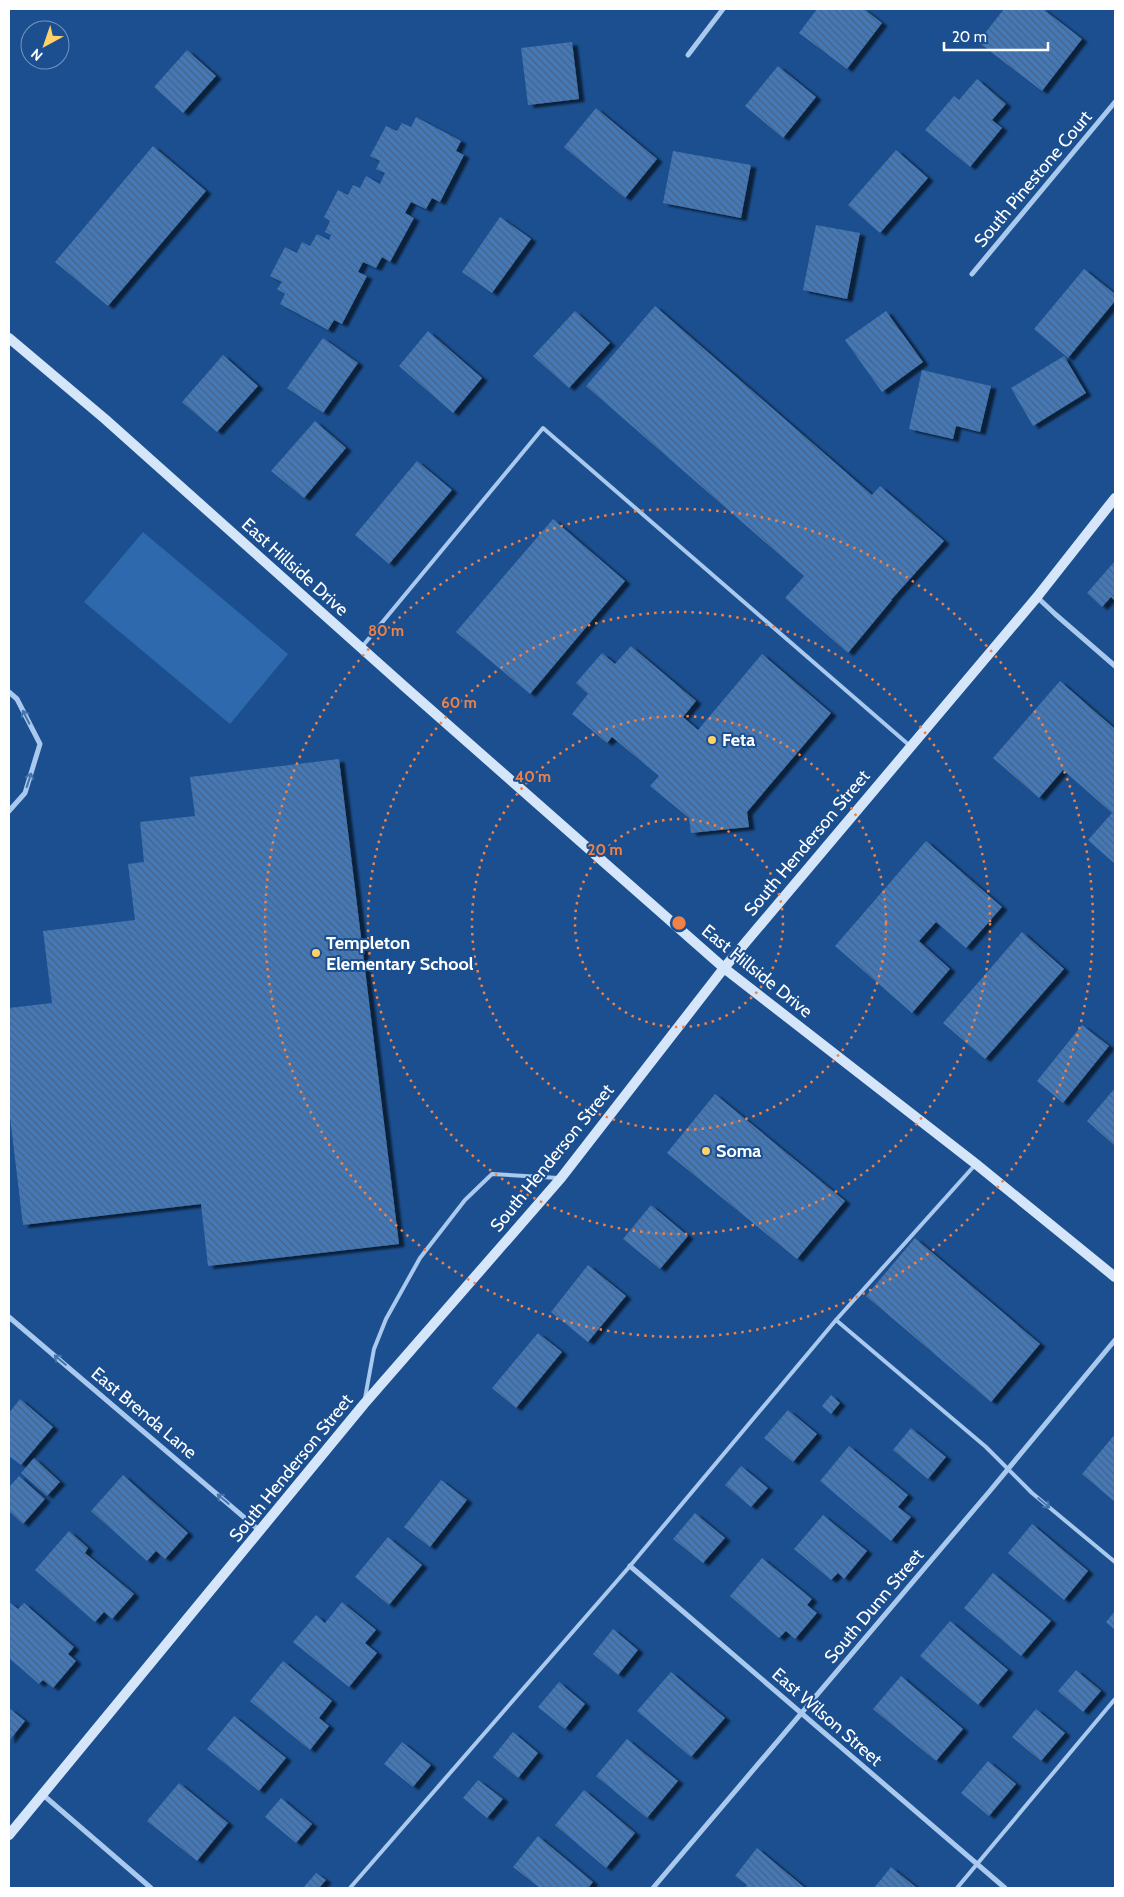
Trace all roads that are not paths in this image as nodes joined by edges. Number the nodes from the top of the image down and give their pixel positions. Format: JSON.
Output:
{"nodes":[{"id":1,"x":723,"y":9,"type":"edge"},
{"id":2,"x":688,"y":56,"type":"dead end"},
{"id":3,"x":1115,"y":102,"type":"edge"},
{"id":4,"x":972,"y":274,"type":"dead end"},
{"id":5,"x":9,"y":338,"type":"edge"},
{"id":6,"x":1115,"y":498,"type":"edge"},
{"id":7,"x":1037,"y":597,"type":"junction"},
{"id":8,"x":361,"y":648,"type":"junction"},
{"id":9,"x":1115,"y":666,"type":"edge"},
{"id":10,"x":9,"y":692,"type":"edge"},
{"id":11,"x":910,"y":746,"type":"junction"},
{"id":12,"x":9,"y":811,"type":"edge"},
{"id":13,"x":724,"y":968,"type":"junction"},
{"id":14,"x":976,"y":1164,"type":"junction"},
{"id":15,"x":561,"y":1178,"type":"junction"},
{"id":16,"x":1115,"y":1277,"type":"edge"},
{"id":17,"x":9,"y":1317,"type":"edge"},
{"id":18,"x":836,"y":1320,"type":"junction"},
{"id":19,"x":1115,"y":1340,"type":"edge"},
{"id":20,"x":364,"y":1404,"type":"junction"},
{"id":21,"x":1008,"y":1469,"type":"junction"},
{"id":22,"x":260,"y":1531,"type":"junction"},
{"id":23,"x":1115,"y":1562,"type":"edge"},
{"id":24,"x":630,"y":1566,"type":"junction"},
{"id":25,"x":1115,"y":1699,"type":"edge"},
{"id":26,"x":801,"y":1712,"type":"junction"},
{"id":27,"x":42,"y":1794,"type":"junction"},
{"id":28,"x":9,"y":1835,"type":"edge"},
{"id":29,"x":978,"y":1864,"type":"junction"},
{"id":30,"x":151,"y":1888,"type":"edge"},
{"id":31,"x":350,"y":1888,"type":"edge"},
{"id":32,"x":653,"y":1888,"type":"edge"},
{"id":33,"x":957,"y":1888,"type":"edge"},
{"id":34,"x":1005,"y":1888,"type":"edge"}],
"edges":[{"from":1,"to":2,"type":"street"},
{"from":3,"to":4,"type":"street","name":"South Pinestone Court"},
{"from":5,"to":8,"type":"street","name":"East Hillside Drive"},
{"from":6,"to":7,"type":"street","name":"South Henderson Street"},
{"from":7,"to":9,"type":"street"},
{"from":7,"to":11,"type":"street","name":"South Henderson Street"},
{"from":8,"to":11,"type":"lane"},
{"from":8,"to":13,"type":"street","name":"East Hillside Drive"},
{"from":12,"to":10,"type":"street","one_way":true},
{"from":11,"to":13,"type":"street","name":"South Henderson Street"},
{"from":13,"to":14,"type":"street","name":"East Hillside Drive"},
{"from":13,"to":15,"type":"street","name":"South Henderson Street"},
{"from":14,"to":16,"type":"street","name":"East Hillside Drive"},
{"from":14,"to":18,"type":"lane"},
{"from":15,"to":20,"type":"street","name":"South Henderson Street"},
{"from":15,"to":20,"type":"lane"},
{"from":22,"to":17,"type":"street","name":"East Brenda Lane","one_way":true},
{"from":18,"to":21,"type":"lane"},
{"from":18,"to":24,"type":"lane"},
{"from":19,"to":21,"type":"street","name":"South Dunn Street"},
{"from":20,"to":22,"type":"street","name":"South Henderson Street"},
{"from":21,"to":23,"type":"lane","one_way":true},
{"from":21,"to":26,"type":"street","name":"South Dunn Street"},
{"from":22,"to":27,"type":"street","name":"South Henderson Street"},
{"from":24,"to":26,"type":"street","name":"East Wilson Street"},
{"from":24,"to":31,"type":"lane"},
{"from":25,"to":29,"type":"lane"},
{"from":26,"to":29,"type":"street","name":"East Wilson Street"},
{"from":26,"to":32,"type":"street","name":"South Dunn Street"},
{"from":27,"to":28,"type":"street","name":"South Henderson Street"},
{"from":27,"to":30,"type":"street"},
{"from":29,"to":33,"type":"lane"},
{"from":29,"to":34,"type":"street","name":"East Wilson Street"}]}
